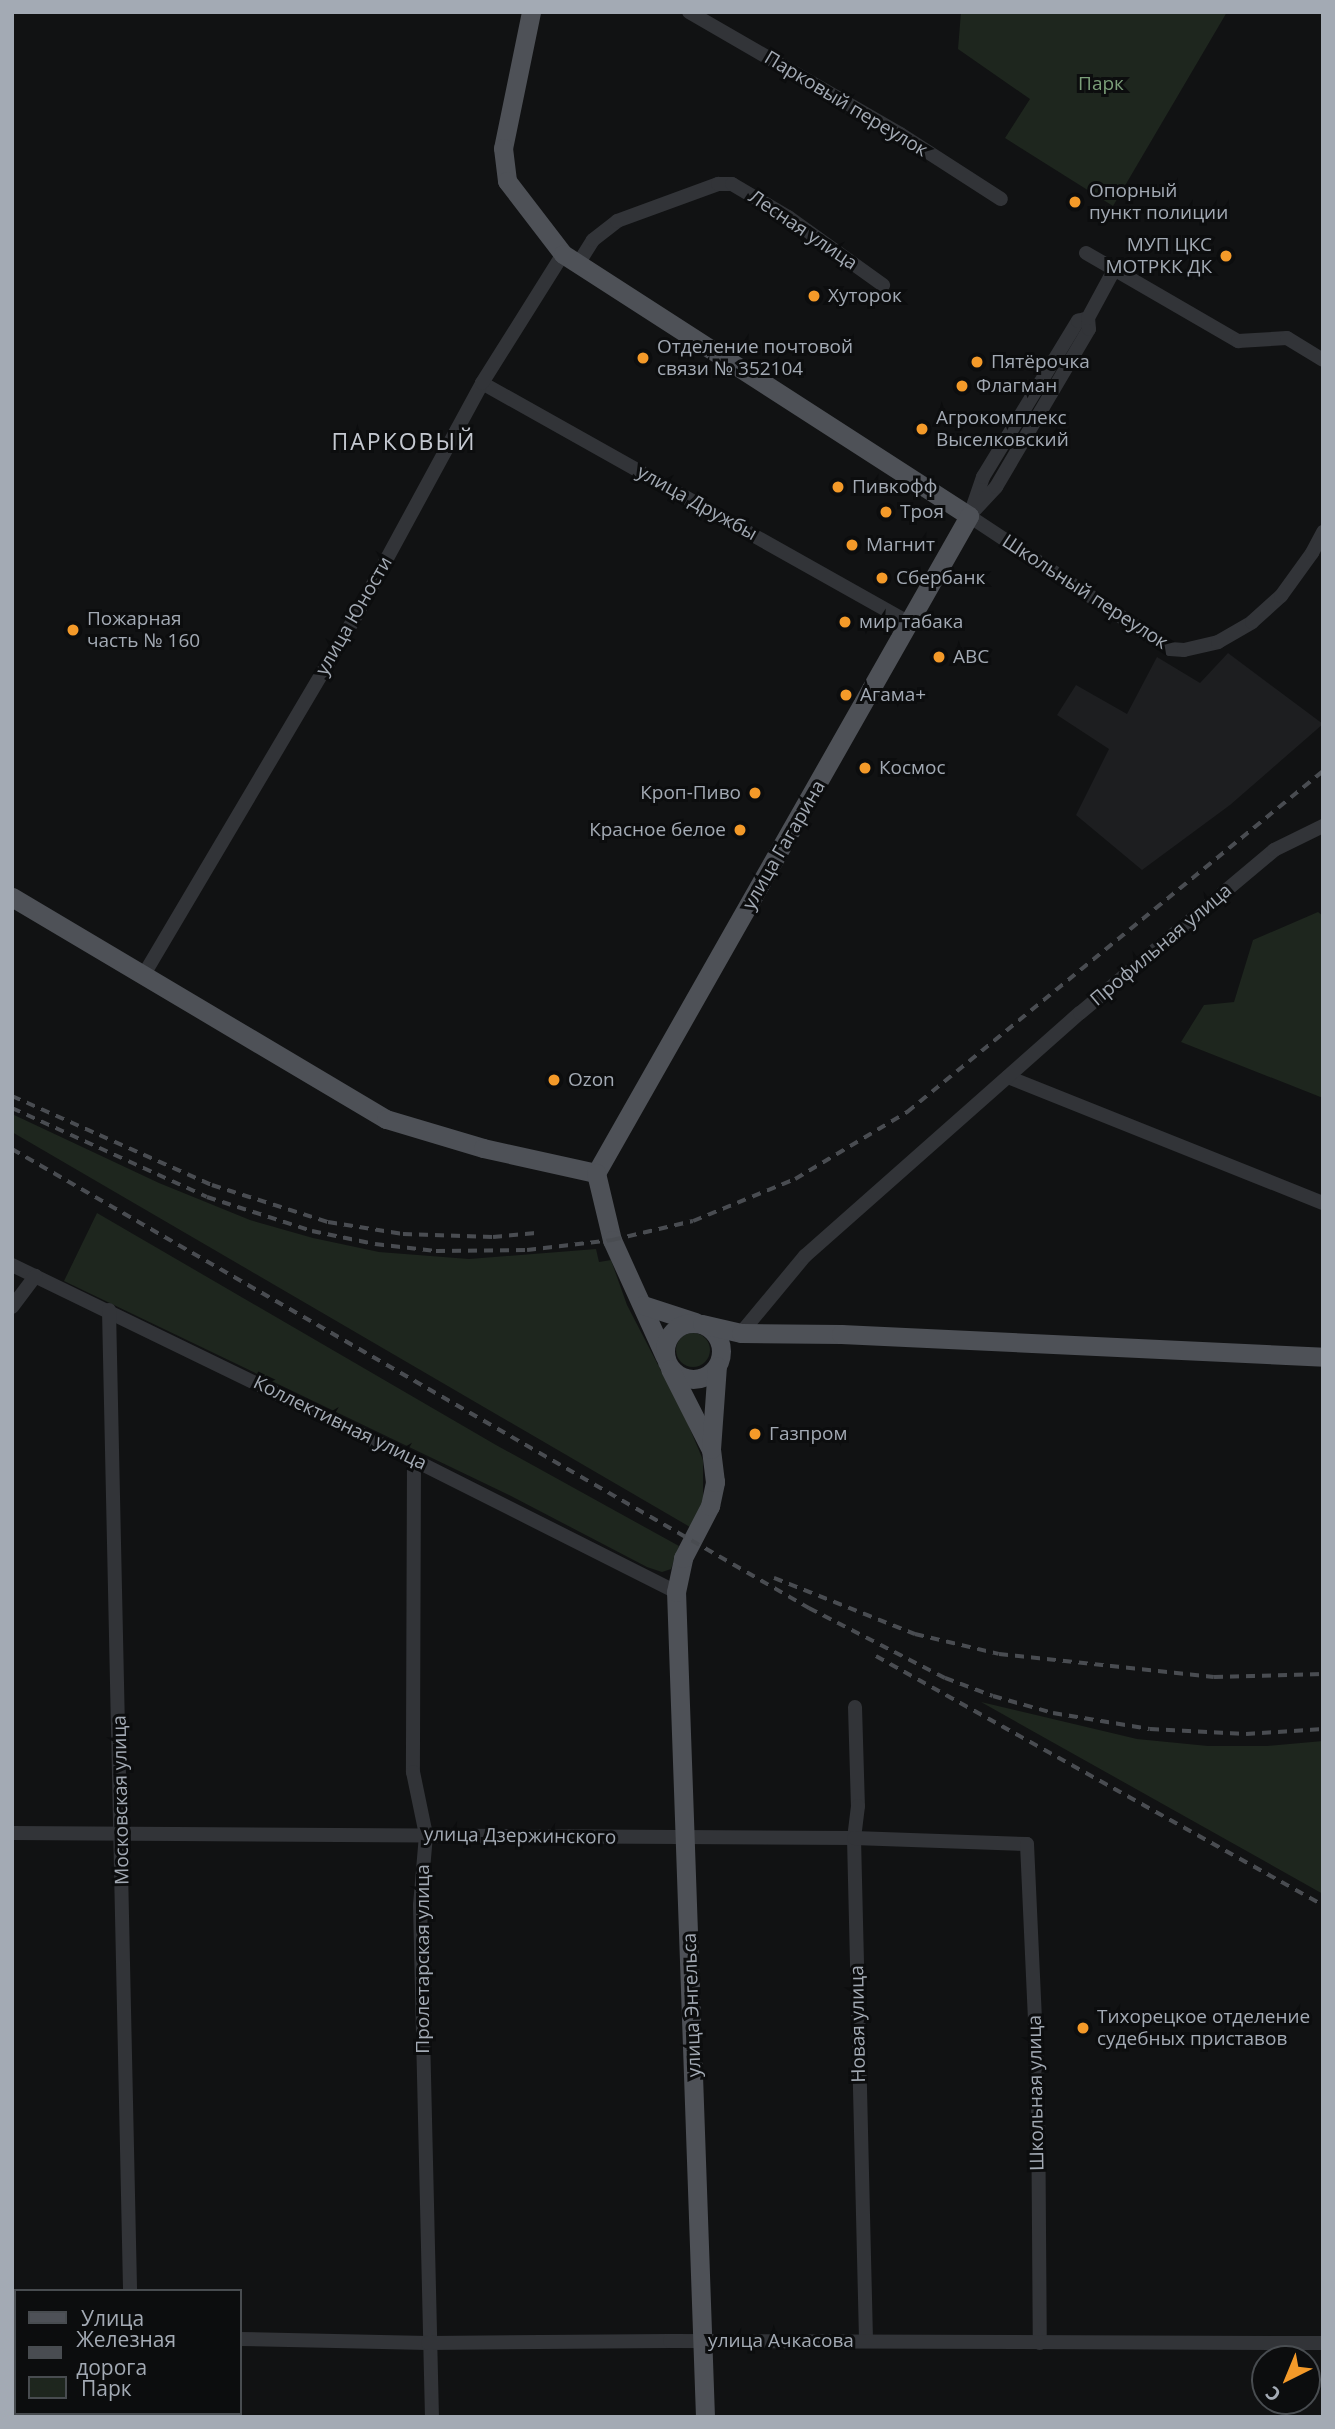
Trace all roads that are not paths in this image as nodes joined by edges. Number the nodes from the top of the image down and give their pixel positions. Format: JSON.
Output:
{"nodes":[{"id":1,"x":531,"y":12,"type":"edge"},
{"id":2,"x":689,"y":12,"type":"edge"},
{"id":3,"x":1001,"y":199,"type":"dead end"},
{"id":4,"x":1086,"y":253,"type":"dead end"},
{"id":5,"x":570,"y":259,"type":"junction"},
{"id":6,"x":1114,"y":270,"type":"junction"},
{"id":7,"x":883,"y":285,"type":"dead end"},
{"id":8,"x":1323,"y":360,"type":"edge"},
{"id":9,"x":482,"y":383,"type":"junction"},
{"id":10,"x":969,"y":516,"type":"junction"},
{"id":11,"x":1323,"y":532,"type":"edge"},
{"id":12,"x":911,"y":624,"type":"junction"},
{"id":13,"x":1323,"y":826,"type":"edge"},
{"id":14,"x":12,"y":897,"type":"edge"},
{"id":15,"x":143,"y":976,"type":"junction"},
{"id":16,"x":1008,"y":1077,"type":"junction"},
{"id":17,"x":596,"y":1172,"type":"junction"},
{"id":18,"x":1323,"y":1203,"type":"edge"},
{"id":19,"x":12,"y":1265,"type":"edge"},
{"id":20,"x":35,"y":1276,"type":"junction"},
{"id":21,"x":643,"y":1305,"type":"junction"},
{"id":22,"x":12,"y":1307,"type":"edge"},
{"id":23,"x":108,"y":1310,"type":"junction"},
{"id":24,"x":700,"y":1323,"type":"junction"},
{"id":25,"x":741,"y":1333,"type":"junction"},
{"id":26,"x":1323,"y":1357,"type":"edge"},
{"id":27,"x":719,"y":1359,"type":"junction"},
{"id":28,"x":667,"y":1361,"type":"junction"},
{"id":29,"x":711,"y":1449,"type":"junction"},
{"id":30,"x":414,"y":1460,"type":"junction"},
{"id":31,"x":676,"y":1592,"type":"junction"},
{"id":32,"x":855,"y":1707,"type":"dead end"},
{"id":33,"x":12,"y":1833,"type":"edge"},
{"id":34,"x":122,"y":1833,"type":"junction"},
{"id":35,"x":426,"y":1835,"type":"junction"},
{"id":36,"x":686,"y":1838,"type":"junction"},
{"id":37,"x":854,"y":1838,"type":"junction"},
{"id":38,"x":1027,"y":1844,"type":"joint"},
{"id":39,"x":130,"y":2289,"type":"edge"},
{"id":40,"x":242,"y":2339,"type":"edge"},
{"id":41,"x":702,"y":2341,"type":"junction"},
{"id":42,"x":866,"y":2341,"type":"junction"},
{"id":43,"x":428,"y":2343,"type":"junction"},
{"id":44,"x":1040,"y":2343,"type":"junction"},
{"id":45,"x":1323,"y":2343,"type":"edge"},
{"id":46,"x":432,"y":2417,"type":"edge"},
{"id":47,"x":705,"y":2417,"type":"edge"}],
"edges":[{"from":1,"to":5,"type":"main road"},
{"from":2,"to":3,"type":"street","name":"Парковый переулок"},
{"from":4,"to":6,"type":"street"},
{"from":5,"to":7,"type":"street","name":"Лесная улица"},
{"from":5,"to":9,"type":"street","name":"улица Юности"},
{"from":5,"to":10,"type":"main road"},
{"from":6,"to":8,"type":"street"},
{"from":6,"to":10,"type":"street","name":"улица Гагарина"},
{"from":9,"to":12,"type":"street","name":"улица Дружбы"},
{"from":9,"to":15,"type":"street","name":"улица Юности"},
{"from":10,"to":11,"type":"street","name":"Школьный переулок"},
{"from":10,"to":12,"type":"main road","name":"улица Гагарина"},
{"from":12,"to":17,"type":"main road","name":"улица Гагарина"},
{"from":13,"to":16,"type":"street","name":"Профильная улица"},
{"from":14,"to":15,"type":"main road"},
{"from":15,"to":17,"type":"main road"},
{"from":16,"to":18,"type":"street"},
{"from":16,"to":25,"type":"street","name":"Профильная улица"},
{"from":17,"to":21,"type":"main road"},
{"from":19,"to":20,"type":"street","name":"Коллективная улица"},
{"from":20,"to":22,"type":"street"},
{"from":20,"to":23,"type":"street","name":"Коллективная улица"},
{"from":21,"to":24,"type":"main road"},
{"from":21,"to":28,"type":"main road"},
{"from":23,"to":30,"type":"street","name":"Коллективная улица"},
{"from":23,"to":34,"type":"street","name":"Московская улица"},
{"from":24,"to":25,"type":"main road"},
{"from":24,"to":27,"type":"main road"},
{"from":24,"to":28,"type":"main road"},
{"from":25,"to":26,"type":"main road"},
{"from":25,"to":27,"type":"main road"},
{"from":27,"to":28,"type":"main road"},
{"from":27,"to":29,"type":"main road"},
{"from":28,"to":29,"type":"main road"},
{"from":29,"to":31,"type":"main road","name":"улица Энгельса"},
{"from":30,"to":31,"type":"street","name":"Коллективная улица"},
{"from":30,"to":35,"type":"street","name":"Пролетарская улица"},
{"from":31,"to":36,"type":"main road","name":"улица Энгельса"},
{"from":32,"to":37,"type":"street","name":"Новая улица"},
{"from":33,"to":34,"type":"street","name":"улица Дзержинского"},
{"from":34,"to":35,"type":"street","name":"улица Дзержинского"},
{"from":34,"to":39,"type":"street","name":"Московская улица"},
{"from":35,"to":36,"type":"street","name":"улица Дзержинского"},
{"from":35,"to":43,"type":"street","name":"Пролетарская улица"},
{"from":36,"to":37,"type":"street","name":"улица Дзержинского"},
{"from":36,"to":41,"type":"main road","name":"улица Энгельса"},
{"from":37,"to":38,"type":"street","name":"улица Дзержинского"},
{"from":37,"to":42,"type":"street","name":"Новая улица"},
{"from":38,"to":44,"type":"street","name":"Школьная улица"},
{"from":40,"to":43,"type":"street","name":"улица Ачкасова"},
{"from":41,"to":42,"type":"street","name":"улица Ачкасова"},
{"from":41,"to":43,"type":"street","name":"улица Ачкасова"},
{"from":41,"to":47,"type":"main road","name":"улица Энгельса"},
{"from":42,"to":44,"type":"street","name":"улица Ачкасова"},
{"from":43,"to":46,"type":"street","name":"Пролетарская улица"},
{"from":44,"to":45,"type":"street","name":"улица Ачкасова"}]}
